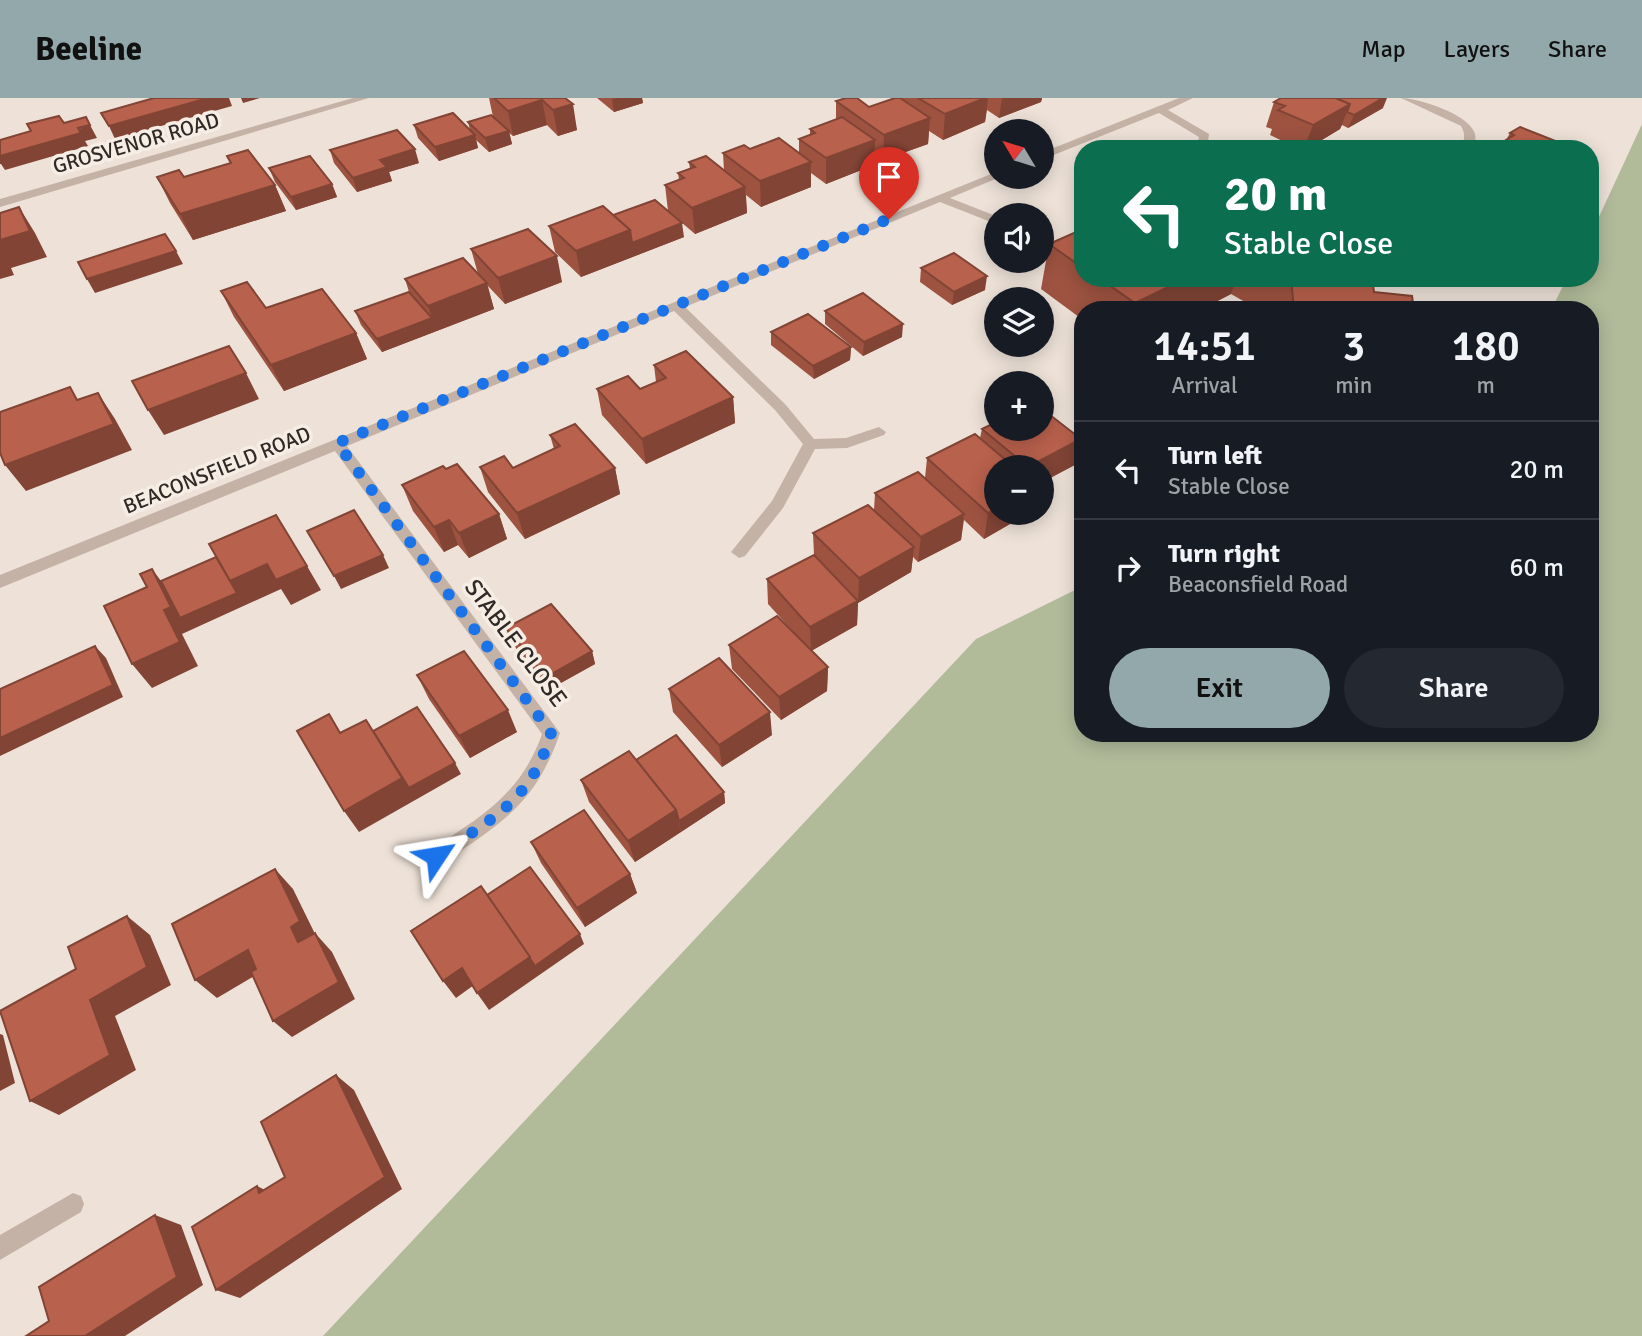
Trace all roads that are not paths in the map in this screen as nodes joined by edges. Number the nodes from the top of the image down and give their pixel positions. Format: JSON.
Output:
{"nodes":[{"id":1,"x":364,"y":98,"type":"edge"},
{"id":2,"x":1188,"y":98,"type":"edge"},
{"id":3,"x":1406,"y":98,"type":"edge"},
{"id":4,"x":1159,"y":109,"type":"junction"},
{"id":5,"x":1083,"y":140,"type":"edge"},
{"id":6,"x":1204,"y":140,"type":"edge"},
{"id":7,"x":1469,"y":140,"type":"edge"},
{"id":8,"x":1074,"y":144,"type":"edge"},
{"id":9,"x":1054,"y":152,"type":"edge"},
{"id":10,"x":984,"y":180,"type":"edge"},
{"id":11,"x":940,"y":198,"type":"junction"},
{"id":12,"x":0,"y":203,"type":"edge"},
{"id":13,"x":984,"y":215,"type":"edge"},
{"id":14,"x":675,"y":305,"type":"junction"},
{"id":15,"x":879,"y":432,"type":"dead end"},
{"id":16,"x":337,"y":443,"type":"junction"},
{"id":17,"x":810,"y":444,"type":"junction"},
{"id":18,"x":739,"y":552,"type":"dead end"},
{"id":19,"x":0,"y":582,"type":"edge"},
{"id":20,"x":436,"y":856,"type":"dead end"},
{"id":21,"x":73,"y":1204,"type":"dead end"},
{"id":22,"x":0,"y":1248,"type":"edge"}],
"edges":[{"from":1,"to":12,"type":"street","name":"GROSVENOR ROAD"},
{"from":2,"to":4,"type":"street"},
{"from":3,"to":7,"type":"street"},
{"from":4,"to":5,"type":"street"},
{"from":4,"to":6,"type":"street"},
{"from":8,"to":9,"type":"street"},
{"from":10,"to":11,"type":"street","name":"BEACONSFIELD ROAD"},
{"from":11,"to":13,"type":"street"},
{"from":11,"to":14,"type":"street","name":"BEACONSFIELD ROAD"},
{"from":14,"to":16,"type":"street","name":"BEACONSFIELD ROAD"},
{"from":14,"to":17,"type":"street"},
{"from":15,"to":17,"type":"street"},
{"from":16,"to":19,"type":"street","name":"BEACONSFIELD ROAD"},
{"from":16,"to":20,"type":"street","name":"STABLE CLOSE"},
{"from":17,"to":18,"type":"street"},
{"from":21,"to":22,"type":"street"}]}
